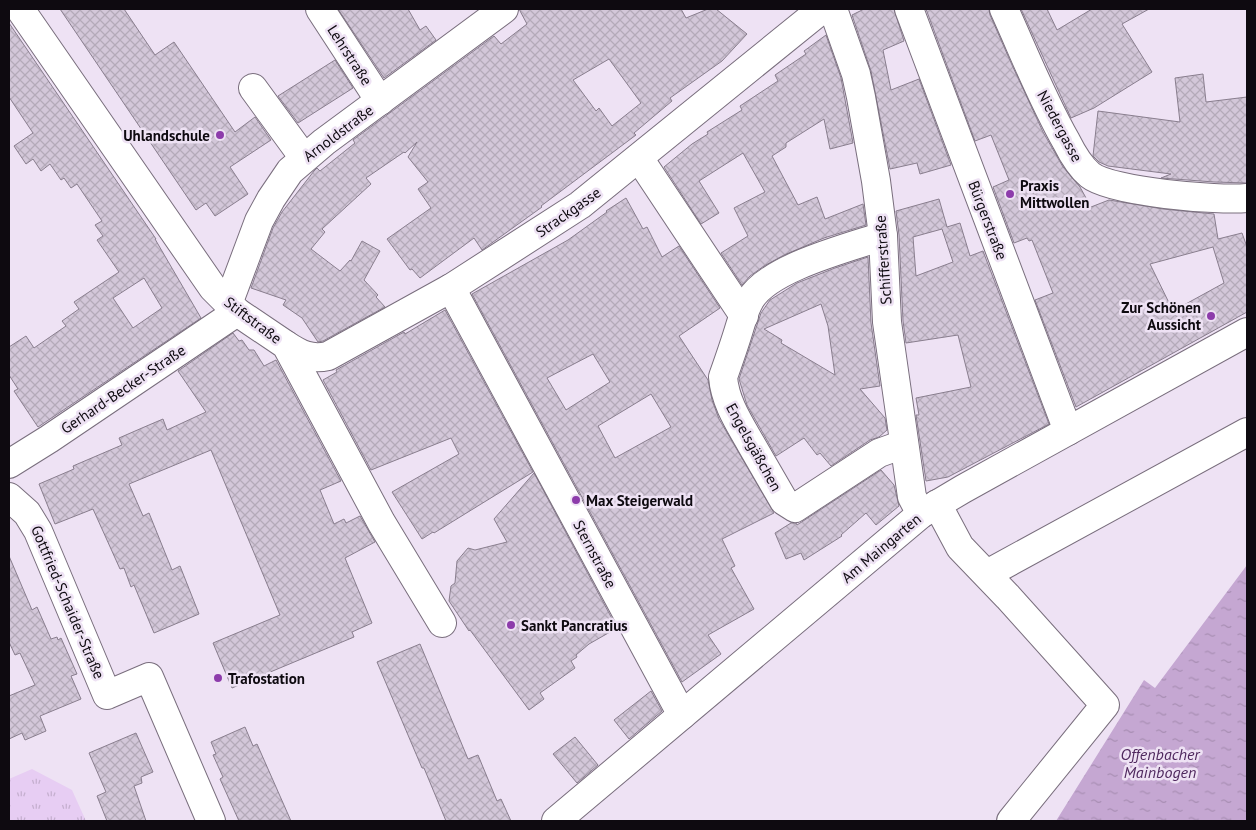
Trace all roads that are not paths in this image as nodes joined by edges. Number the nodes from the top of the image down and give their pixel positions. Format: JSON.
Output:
{"nodes":[{"id":1,"x":20,"y":9,"type":"edge"},
{"id":2,"x":320,"y":9,"type":"edge"},
{"id":3,"x":504,"y":9,"type":"edge"},
{"id":4,"x":822,"y":9,"type":"edge"},
{"id":5,"x":833,"y":9,"type":"edge"},
{"id":6,"x":909,"y":9,"type":"edge"},
{"id":7,"x":1004,"y":9,"type":"edge"},
{"id":8,"x":253,"y":88,"type":"dead end"},
{"id":9,"x":380,"y":101,"type":"junction"},
{"id":10,"x":304,"y":158,"type":"junction"},
{"id":11,"x":639,"y":158,"type":"junction"},
{"id":12,"x":1247,"y":198,"type":"edge"},
{"id":13,"x":883,"y":236,"type":"junction"},
{"id":14,"x":451,"y":288,"type":"junction"},
{"id":15,"x":233,"y":308,"type":"junction"},
{"id":16,"x":744,"y":316,"type":"junction"},
{"id":17,"x":1247,"y":332,"type":"edge"},
{"id":18,"x":286,"y":345,"type":"junction"},
{"id":19,"x":1068,"y":431,"type":"junction"},
{"id":20,"x":1247,"y":432,"type":"edge"},
{"id":21,"x":904,"y":444,"type":"junction"},
{"id":22,"x":9,"y":464,"type":"edge"},
{"id":23,"x":9,"y":497,"type":"edge"},
{"id":24,"x":929,"y":509,"type":"junction"},
{"id":25,"x":987,"y":574,"type":"junction"},
{"id":26,"x":442,"y":623,"type":"dead end"},
{"id":27,"x":682,"y":715,"type":"junction"},
{"id":28,"x":211,"y":821,"type":"edge"},
{"id":29,"x":556,"y":821,"type":"edge"},
{"id":30,"x":1010,"y":821,"type":"edge"}],
"edges":[{"from":1,"to":15,"type":"street","name":"Stiftstraße"},
{"from":2,"to":9,"type":"street","name":"Lehrstraße"},
{"from":3,"to":9,"type":"street","name":"Arnoldstraße"},
{"from":4,"to":11,"type":"street","name":"Strackgasse"},
{"from":5,"to":13,"type":"street","name":"Schifferstraße"},
{"from":6,"to":19,"type":"street","name":"Bürgerstraße"},
{"from":7,"to":12,"type":"street","name":"Niedergasse"},
{"from":8,"to":10,"type":"street"},
{"from":9,"to":10,"type":"street","name":"Arnoldstraße"},
{"from":10,"to":15,"type":"street","name":"Arnoldstraße"},
{"from":11,"to":14,"type":"street","name":"Strackgasse"},
{"from":11,"to":16,"type":"street"},
{"from":13,"to":16,"type":"street","name":"Engelsgäßchen"},
{"from":13,"to":21,"type":"street","name":"Schifferstraße"},
{"from":14,"to":18,"type":"street","name":"Strackgasse"},
{"from":14,"to":27,"type":"street","name":"Sternstraße"},
{"from":15,"to":18,"type":"street","name":"Stiftstraße"},
{"from":15,"to":22,"type":"street","name":"Gerhard-Becker-Straße"},
{"from":16,"to":21,"type":"street","name":"Engelsgäßchen"},
{"from":17,"to":19,"type":"street","name":"Am Maingarten"},
{"from":18,"to":26,"type":"street","name":"Stiftstraße"},
{"from":19,"to":24,"type":"street","name":"Am Maingarten"},
{"from":20,"to":25,"type":"street"},
{"from":21,"to":24,"type":"street","name":"Schifferstraße"},
{"from":23,"to":28,"type":"street","name":"Gottfried-Schaider-Straße"},
{"from":24,"to":25,"type":"street","name":"Schifferstraße"},
{"from":24,"to":27,"type":"street","name":"Am Maingarten"},
{"from":25,"to":30,"type":"street","name":"Schifferstraße"},
{"from":27,"to":29,"type":"street","name":"Am Maingarten"}]}
